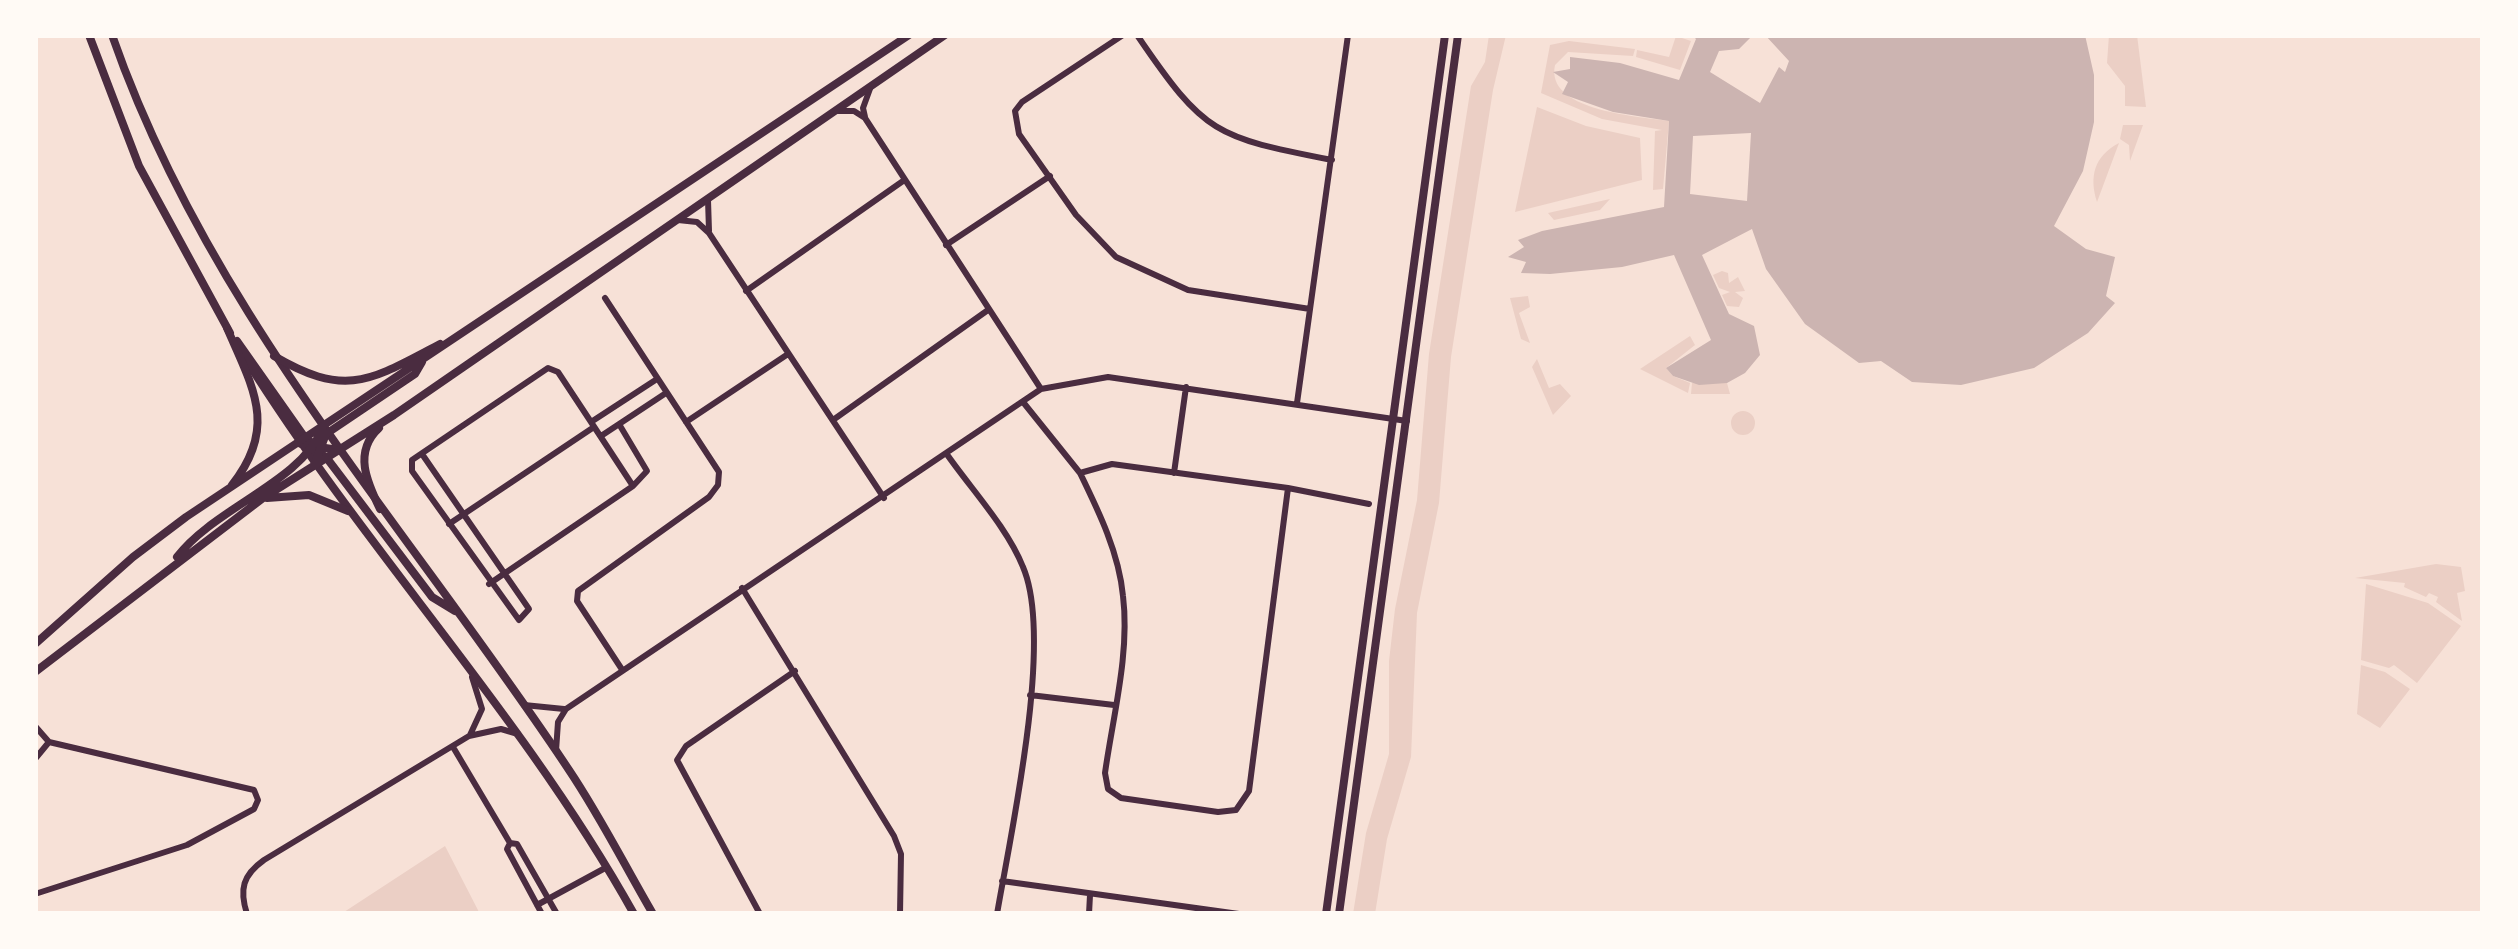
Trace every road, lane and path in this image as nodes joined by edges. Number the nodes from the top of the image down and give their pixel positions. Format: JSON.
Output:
{"nodes":[{"id":1,"x":88,"y":35,"type":"edge"},
{"id":2,"x":112,"y":35,"type":"edge"},
{"id":3,"x":909,"y":35,"type":"edge"},
{"id":4,"x":945,"y":35,"type":"edge"},
{"id":5,"x":1123,"y":35,"type":"edge"},
{"id":6,"x":1137,"y":35,"type":"edge"},
{"id":7,"x":1348,"y":35,"type":"edge"},
{"id":8,"x":1445,"y":35,"type":"edge"},
{"id":9,"x":1458,"y":35,"type":"edge"},
{"id":10,"x":1441,"y":65,"type":"junction"},
{"id":11,"x":1455,"y":65,"type":"junction"},
{"id":12,"x":871,"y":85,"type":"junction"},
{"id":13,"x":832,"y":111,"type":"junction"},
{"id":14,"x":865,"y":118,"type":"junction"},
{"id":15,"x":1332,"y":160,"type":"junction"},
{"id":16,"x":1050,"y":176,"type":"junction"},
{"id":17,"x":903,"y":181,"type":"junction"},
{"id":18,"x":711,"y":193,"type":"junction"},
{"id":19,"x":670,"y":221,"type":"junction"},
{"id":20,"x":709,"y":232,"type":"junction"},
{"id":21,"x":946,"y":245,"type":"junction"},
{"id":22,"x":746,"y":291,"type":"junction"},
{"id":23,"x":604,"y":298,"type":"dead end"},
{"id":24,"x":1310,"y":309,"type":"junction"},
{"id":25,"x":988,"y":310,"type":"junction"},
{"id":26,"x":227,"y":328,"type":"junction"},
{"id":27,"x":458,"y":337,"type":"junction"},
{"id":28,"x":788,"y":354,"type":"junction"},
{"id":29,"x":274,"y":356,"type":"junction"},
{"id":30,"x":656,"y":379,"type":"junction"},
{"id":31,"x":1186,"y":388,"type":"junction"},
{"id":32,"x":1041,"y":389,"type":"junction"},
{"id":33,"x":666,"y":393,"type":"junction"},
{"id":34,"x":1023,"y":402,"type":"junction"},
{"id":35,"x":1297,"y":403,"type":"junction"},
{"id":36,"x":394,"y":415,"type":"junction"},
{"id":37,"x":1393,"y":418,"type":"junction"},
{"id":38,"x":833,"y":420,"type":"junction"},
{"id":39,"x":1406,"y":420,"type":"junction"},
{"id":40,"x":686,"y":422,"type":"junction"},
{"id":41,"x":619,"y":424,"type":"junction"},
{"id":42,"x":593,"y":425,"type":"junction"},
{"id":43,"x":324,"y":431,"type":"junction"},
{"id":44,"x":601,"y":436,"type":"junction"},
{"id":45,"x":303,"y":441,"type":"junction"},
{"id":46,"x":314,"y":448,"type":"junction"},
{"id":47,"x":338,"y":450,"type":"junction"},
{"id":48,"x":946,"y":453,"type":"junction"},
{"id":49,"x":422,"y":454,"type":"junction"},
{"id":50,"x":326,"y":457,"type":"junction"},
{"id":51,"x":314,"y":465,"type":"junction"},
{"id":52,"x":1174,"y":472,"type":"junction"},
{"id":53,"x":1080,"y":474,"type":"junction"},
{"id":54,"x":633,"y":486,"type":"junction"},
{"id":55,"x":1288,"y":488,"type":"junction"},
{"id":56,"x":227,"y":491,"type":"junction"},
{"id":57,"x":263,"y":498,"type":"junction"},
{"id":58,"x":884,"y":498,"type":"junction"},
{"id":59,"x":1368,"y":504,"type":"dead end"},
{"id":60,"x":380,"y":509,"type":"junction"},
{"id":61,"x":348,"y":511,"type":"junction"},
{"id":62,"x":462,"y":514,"type":"junction"},
{"id":63,"x":448,"y":524,"type":"junction"},
{"id":64,"x":172,"y":565,"type":"junction"},
{"id":65,"x":504,"y":574,"type":"junction"},
{"id":66,"x":489,"y":584,"type":"junction"},
{"id":67,"x":742,"y":588,"type":"junction"},
{"id":68,"x":455,"y":611,"type":"junction"},
{"id":69,"x":35,"y":644,"type":"edge"},
{"id":70,"x":621,"y":668,"type":"junction"},
{"id":71,"x":468,"y":669,"type":"junction"},
{"id":72,"x":795,"y":671,"type":"junction"},
{"id":73,"x":35,"y":672,"type":"edge"},
{"id":74,"x":1030,"y":695,"type":"junction"},
{"id":75,"x":1114,"y":705,"type":"junction"},
{"id":76,"x":524,"y":706,"type":"junction"},
{"id":77,"x":566,"y":708,"type":"junction"},
{"id":78,"x":35,"y":726,"type":"edge"},
{"id":79,"x":520,"y":735,"type":"junction"},
{"id":80,"x":470,"y":736,"type":"junction"},
{"id":81,"x":50,"y":742,"type":"junction"},
{"id":82,"x":453,"y":746,"type":"junction"},
{"id":83,"x":556,"y":751,"type":"junction"},
{"id":84,"x":35,"y":759,"type":"edge"},
{"id":85,"x":510,"y":843,"type":"junction"},
{"id":86,"x":608,"y":867,"type":"junction"},
{"id":87,"x":1002,"y":881,"type":"junction"},
{"id":88,"x":35,"y":894,"type":"edge"},
{"id":89,"x":1090,"y":895,"type":"junction"},
{"id":90,"x":548,"y":899,"type":"junction"},
{"id":91,"x":537,"y":904,"type":"junction"},
{"id":92,"x":247,"y":914,"type":"edge"},
{"id":93,"x":542,"y":914,"type":"edge"},
{"id":94,"x":557,"y":914,"type":"edge"},
{"id":95,"x":634,"y":914,"type":"edge"},
{"id":96,"x":653,"y":914,"type":"edge"},
{"id":97,"x":760,"y":914,"type":"edge"},
{"id":98,"x":900,"y":914,"type":"edge"},
{"id":99,"x":997,"y":914,"type":"edge"},
{"id":100,"x":1089,"y":914,"type":"edge"},
{"id":101,"x":1236,"y":914,"type":"edge"},
{"id":102,"x":1326,"y":914,"type":"edge"},
{"id":103,"x":1338,"y":914,"type":"edge"}],
"edges":[{"from":1,"to":26,"type":"main road"},
{"from":2,"to":29,"type":"main road"},
{"from":3,"to":27,"type":"main road"},
{"from":4,"to":12,"type":"main road"},
{"from":5,"to":16,"type":"street"},
{"from":6,"to":15,"type":"street"},
{"from":7,"to":15,"type":"street"},
{"from":8,"to":10,"type":"main road"},
{"from":9,"to":11,"type":"main road"},
{"from":10,"to":11,"type":"main road"},
{"from":10,"to":37,"type":"main road"},
{"from":11,"to":39,"type":"main road"},
{"from":12,"to":13,"type":"main road"},
{"from":12,"to":14,"type":"street"},
{"from":13,"to":14,"type":"street"},
{"from":13,"to":18,"type":"main road"},
{"from":14,"to":17,"type":"street"},
{"from":15,"to":24,"type":"street"},
{"from":16,"to":21,"type":"street"},
{"from":16,"to":24,"type":"street"},
{"from":17,"to":21,"type":"street"},
{"from":17,"to":22,"type":"street"},
{"from":18,"to":19,"type":"main road"},
{"from":18,"to":20,"type":"street"},
{"from":19,"to":20,"type":"street"},
{"from":19,"to":36,"type":"main road"},
{"from":20,"to":22,"type":"street"},
{"from":21,"to":25,"type":"street"},
{"from":22,"to":28,"type":"street"},
{"from":23,"to":30,"type":"street"},
{"from":24,"to":35,"type":"street"},
{"from":25,"to":32,"type":"street"},
{"from":25,"to":38,"type":"street"},
{"from":26,"to":45,"type":"main road"},
{"from":26,"to":56,"type":"main road"},
{"from":27,"to":29,"type":"main road"},
{"from":27,"to":43,"type":"main road"},
{"from":28,"to":38,"type":"street"},
{"from":28,"to":40,"type":"street"},
{"from":29,"to":43,"type":"main road"},
{"from":30,"to":33,"type":"street"},
{"from":30,"to":42,"type":"street"},
{"from":31,"to":32,"type":"street"},
{"from":31,"to":35,"type":"street"},
{"from":31,"to":52,"type":"street"},
{"from":32,"to":34,"type":"street"},
{"from":33,"to":40,"type":"street"},
{"from":33,"to":41,"type":"street"},
{"from":34,"to":48,"type":"street"},
{"from":34,"to":53,"type":"street"},
{"from":35,"to":37,"type":"street"},
{"from":36,"to":47,"type":"main road"},
{"from":36,"to":60,"type":"main road"},
{"from":37,"to":39,"type":"street"},
{"from":37,"to":102,"type":"main road"},
{"from":38,"to":58,"type":"street"},
{"from":39,"to":103,"type":"main road"},
{"from":40,"to":70,"type":"street"},
{"from":41,"to":44,"type":"street"},
{"from":41,"to":54,"type":"street"},
{"from":42,"to":44,"type":"street"},
{"from":42,"to":49,"type":"street"},
{"from":42,"to":62,"type":"street"},
{"from":43,"to":45,"type":"main road"},
{"from":43,"to":46,"type":"main road"},
{"from":43,"to":47,"type":"main road"},
{"from":44,"to":54,"type":"street"},
{"from":45,"to":46,"type":"main road"},
{"from":45,"to":56,"type":"main road"},
{"from":46,"to":47,"type":"main road"},
{"from":46,"to":50,"type":"main road"},
{"from":46,"to":51,"type":"main road"},
{"from":46,"to":64,"type":"main road"},
{"from":47,"to":50,"type":"main road"},
{"from":47,"to":60,"type":"main road"},
{"from":48,"to":58,"type":"street"},
{"from":48,"to":74,"type":"street"},
{"from":49,"to":62,"type":"street"},
{"from":49,"to":63,"type":"street"},
{"from":50,"to":51,"type":"main road"},
{"from":50,"to":68,"type":"main road"},
{"from":51,"to":57,"type":"main road"},
{"from":51,"to":61,"type":"main road"},
{"from":52,"to":53,"type":"street"},
{"from":52,"to":55,"type":"street"},
{"from":53,"to":75,"type":"street"},
{"from":54,"to":65,"type":"street"},
{"from":55,"to":59,"type":"street"},
{"from":55,"to":75,"type":"street"},
{"from":56,"to":69,"type":"main road"},
{"from":57,"to":61,"type":"main road"},
{"from":57,"to":64,"type":"main road"},
{"from":58,"to":67,"type":"street"},
{"from":60,"to":68,"type":"main road"},
{"from":61,"to":71,"type":"main road"},
{"from":62,"to":63,"type":"street"},
{"from":62,"to":65,"type":"street"},
{"from":63,"to":66,"type":"street"},
{"from":64,"to":73,"type":"main road"},
{"from":65,"to":66,"type":"street"},
{"from":65,"to":66,"type":"street"},
{"from":67,"to":70,"type":"street"},
{"from":67,"to":72,"type":"street"},
{"from":68,"to":76,"type":"main road"},
{"from":70,"to":77,"type":"street"},
{"from":71,"to":79,"type":"main road"},
{"from":71,"to":80,"type":"street"},
{"from":72,"to":97,"type":"street"},
{"from":72,"to":98,"type":"street"},
{"from":74,"to":75,"type":"street"},
{"from":74,"to":87,"type":"street"},
{"from":76,"to":77,"type":"street"},
{"from":76,"to":83,"type":"main road"},
{"from":77,"to":83,"type":"street"},
{"from":78,"to":81,"type":"street"},
{"from":79,"to":80,"type":"street"},
{"from":79,"to":86,"type":"main road"},
{"from":80,"to":82,"type":"street"},
{"from":81,"to":84,"type":"street"},
{"from":81,"to":88,"type":"street"},
{"from":82,"to":85,"type":"street"},
{"from":82,"to":92,"type":"street"},
{"from":83,"to":96,"type":"main road"},
{"from":85,"to":90,"type":"street"},
{"from":85,"to":91,"type":"street"},
{"from":86,"to":90,"type":"street"},
{"from":86,"to":95,"type":"main road"},
{"from":87,"to":89,"type":"street"},
{"from":87,"to":99,"type":"street"},
{"from":89,"to":100,"type":"street"},
{"from":89,"to":101,"type":"street"},
{"from":90,"to":91,"type":"street"},
{"from":90,"to":94,"type":"street"},
{"from":91,"to":93,"type":"street"}]}
